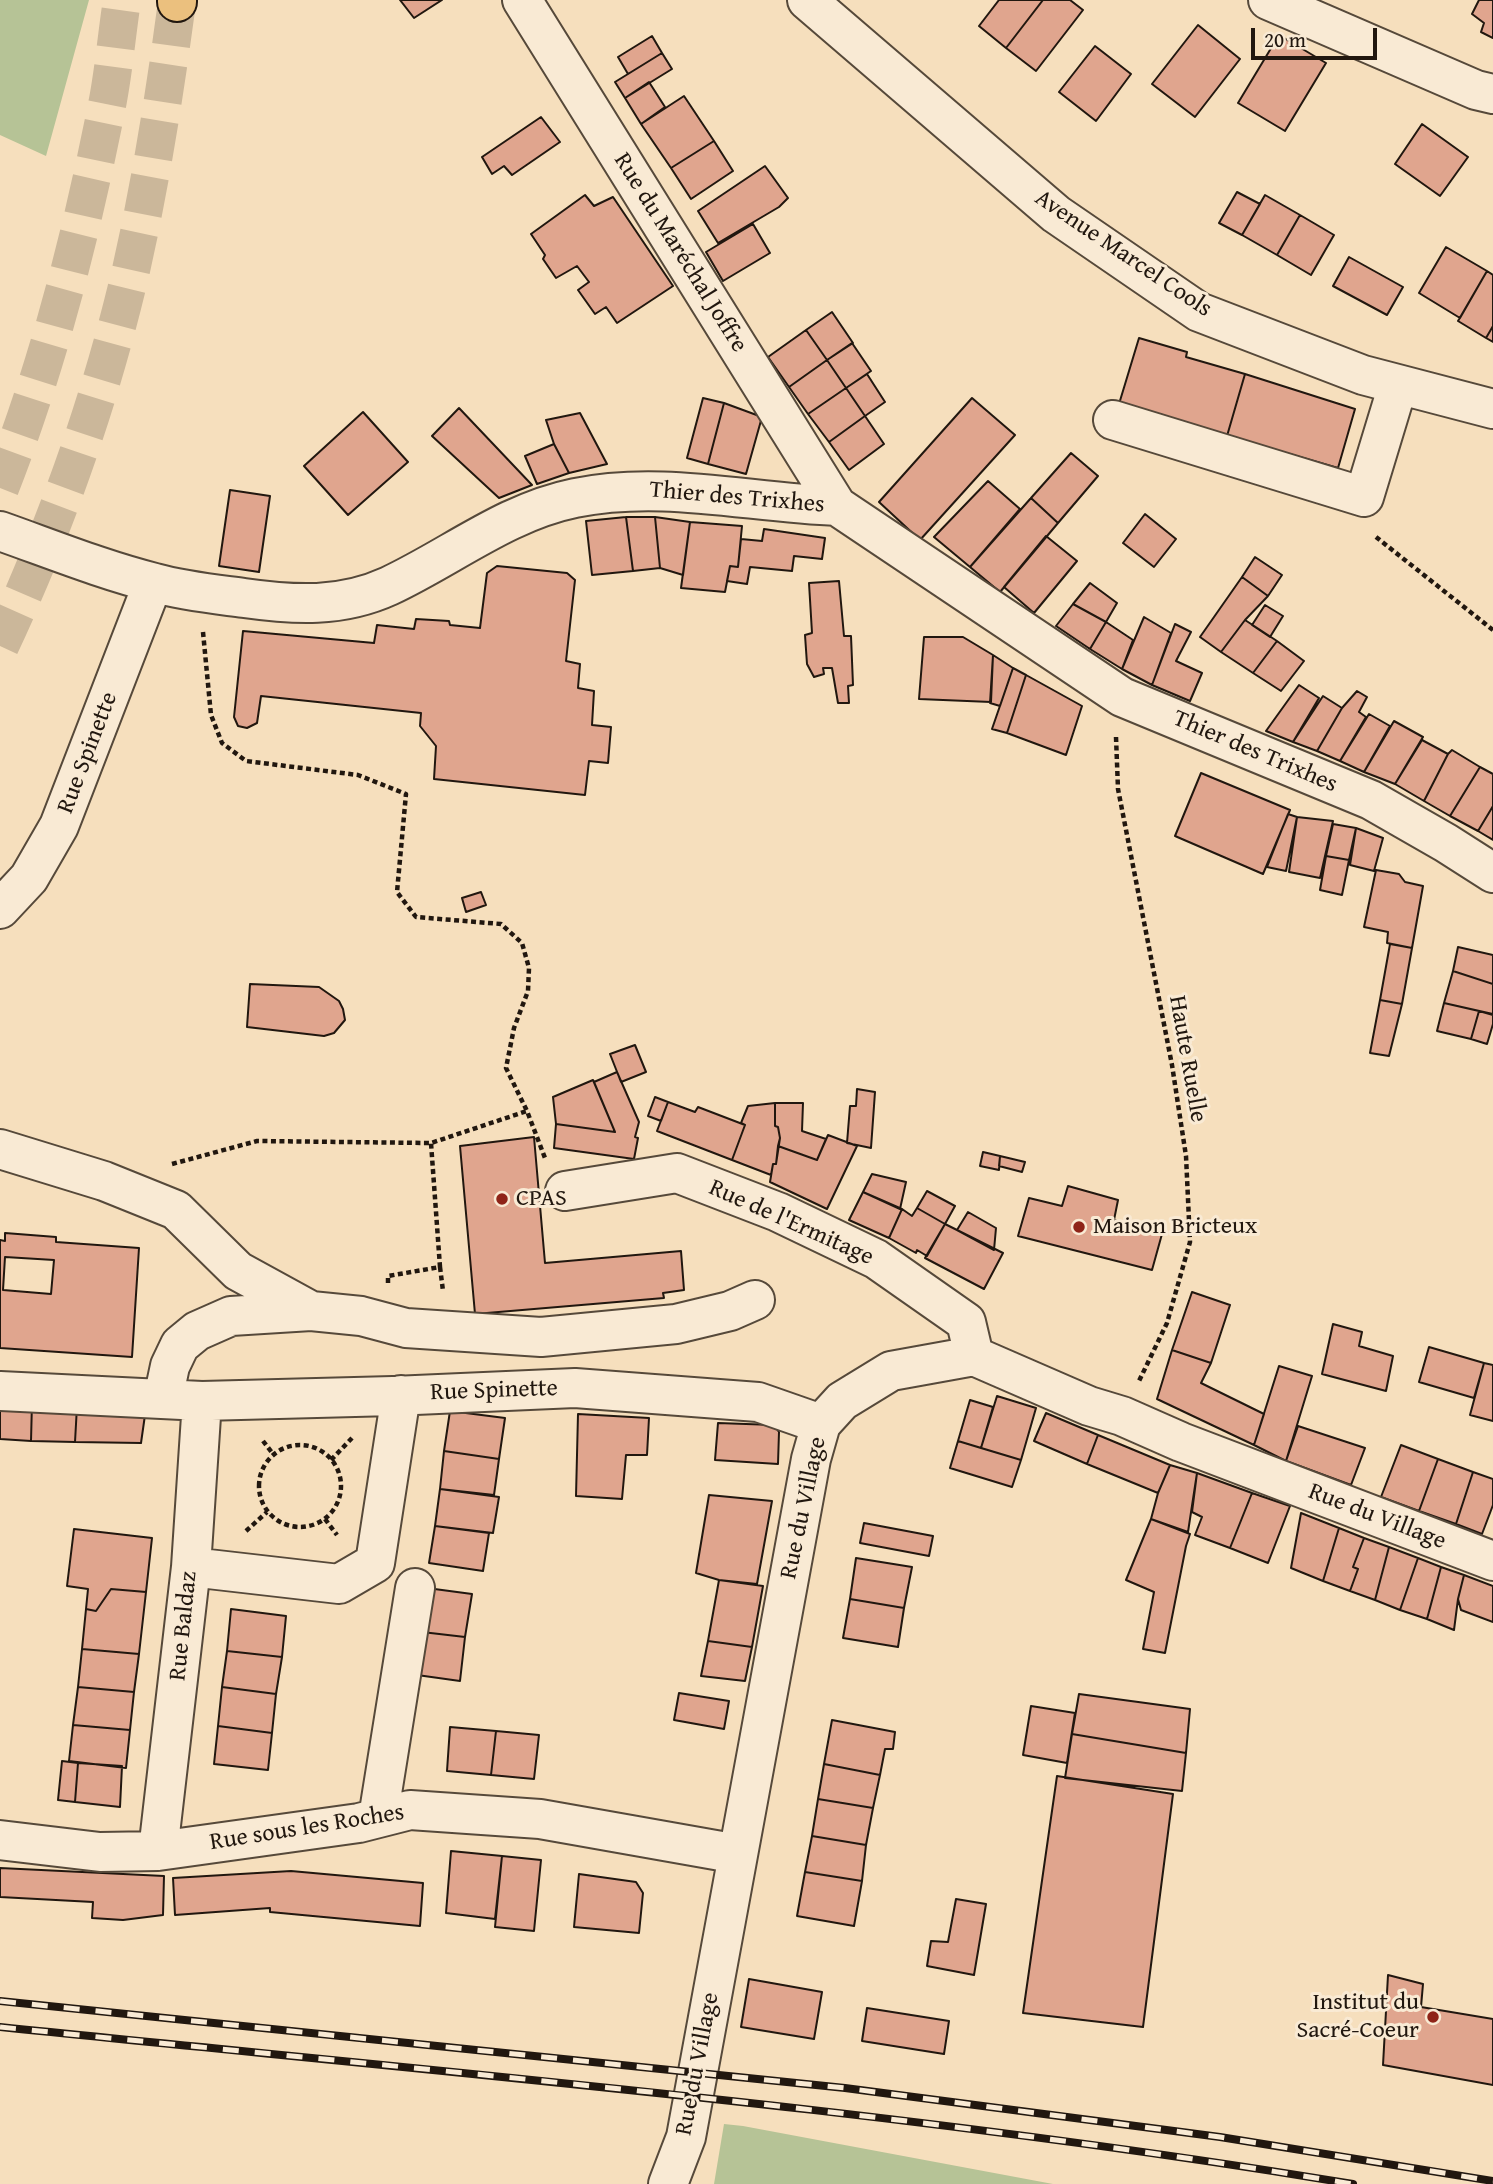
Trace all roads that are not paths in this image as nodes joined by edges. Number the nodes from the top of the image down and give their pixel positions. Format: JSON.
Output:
{"nodes":[{"id":1,"x":522,"y":0,"type":"edge"},
{"id":2,"x":807,"y":0,"type":"edge"},
{"id":3,"x":1268,"y":0,"type":"edge"},
{"id":4,"x":1493,"y":94,"type":"edge"},
{"id":5,"x":1398,"y":385,"type":"junction"},
{"id":6,"x":1493,"y":409,"type":"edge"},
{"id":7,"x":1113,"y":420,"type":"dead end"},
{"id":8,"x":837,"y":506,"type":"junction"},
{"id":9,"x":0,"y":531,"type":"edge"},
{"id":10,"x":153,"y":583,"type":"junction"},
{"id":11,"x":1493,"y":873,"type":"edge"},
{"id":12,"x":0,"y":909,"type":"edge"},
{"id":13,"x":0,"y":1149,"type":"edge"},
{"id":14,"x":565,"y":1191,"type":"road end"},
{"id":15,"x":755,"y":1300,"type":"dead end"},
{"id":16,"x":390,"y":1309,"type":"road end"},
{"id":17,"x":325,"y":1312,"type":"junction"},
{"id":18,"x":974,"y":1356,"type":"junction"},
{"id":19,"x":0,"y":1391,"type":"edge"},
{"id":20,"x":401,"y":1395,"type":"junction"},
{"id":21,"x":163,"y":1399,"type":"junction"},
{"id":22,"x":202,"y":1401,"type":"junction"},
{"id":23,"x":821,"y":1424,"type":"junction"},
{"id":24,"x":1493,"y":1561,"type":"edge"},
{"id":25,"x":191,"y":1567,"type":"junction"},
{"id":26,"x":415,"y":1588,"type":"dead end"},
{"id":27,"x":378,"y":1818,"type":"junction"},
{"id":28,"x":0,"y":1840,"type":"edge"},
{"id":29,"x":158,"y":1851,"type":"junction"},
{"id":30,"x":737,"y":1854,"type":"junction"},
{"id":31,"x":668,"y":2184,"type":"edge"}],
"edges":[{"from":1,"to":8,"type":"street","name":"Rue du Maréchal Joffre"},
{"from":2,"to":5,"type":"street","name":"Avenue Marcel Cools"},
{"from":3,"to":4,"type":"street"},
{"from":5,"to":6,"type":"street","name":"Avenue Marcel Cools"},
{"from":5,"to":7,"type":"street"},
{"from":8,"to":10,"type":"street","name":"Thier des Trixhes"},
{"from":8,"to":11,"type":"street","name":"Thier des Trixhes"},
{"from":9,"to":10,"type":"street","name":"Thier des Trixhes"},
{"from":10,"to":12,"type":"street","name":"Rue Spinette"},
{"from":13,"to":17,"type":"street"},
{"from":14,"to":18,"type":"street","name":"Rue de l'Ermitage"},
{"from":15,"to":17,"type":"street"},
{"from":16,"to":17,"type":"street"},
{"from":17,"to":21,"type":"street"},
{"from":18,"to":23,"type":"street","name":"Rue du Village"},
{"from":18,"to":24,"type":"street","name":"Rue du Village"},
{"from":19,"to":21,"type":"street","name":"Rue Spinette"},
{"from":20,"to":22,"type":"street","name":"Rue Spinette"},
{"from":20,"to":23,"type":"street","name":"Rue Spinette"},
{"from":20,"to":25,"type":"street"},
{"from":21,"to":22,"type":"street","name":"Rue Spinette"},
{"from":22,"to":25,"type":"street","name":"Rue Baldaz"},
{"from":23,"to":30,"type":"street","name":"Rue du Village"},
{"from":25,"to":29,"type":"street","name":"Rue Baldaz"},
{"from":26,"to":27,"type":"street"},
{"from":27,"to":29,"type":"street","name":"Rue sous les Roches"},
{"from":27,"to":30,"type":"street","name":"Rue sous les Roches"},
{"from":28,"to":29,"type":"street","name":"Rue sous les Roches"},
{"from":30,"to":31,"type":"street","name":"Rue du Village"}]}
